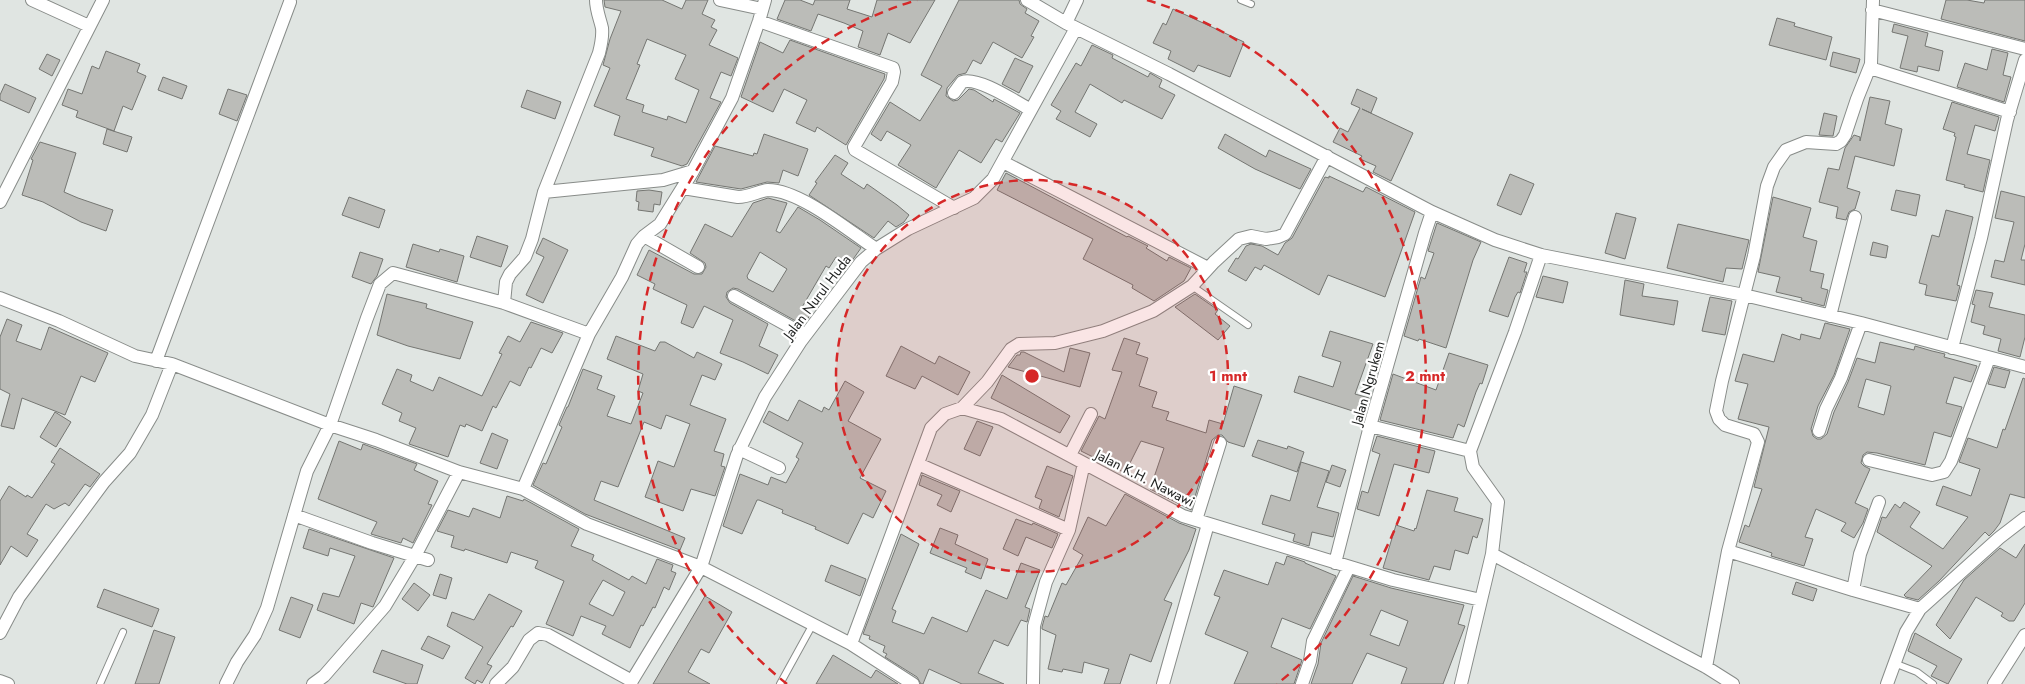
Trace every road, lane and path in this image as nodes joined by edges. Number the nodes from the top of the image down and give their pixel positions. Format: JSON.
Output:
{"nodes":[{"id":1,"x":32,"y":0,"type":"edge"},
{"id":2,"x":102,"y":0,"type":"edge"},
{"id":3,"x":596,"y":0,"type":"edge"},
{"id":4,"x":720,"y":0,"type":"edge"},
{"id":5,"x":1027,"y":0,"type":"edge"},
{"id":6,"x":1076,"y":0,"type":"edge"},
{"id":7,"x":1241,"y":0,"type":"edge"},
{"id":8,"x":290,"y":2,"type":"dead end"},
{"id":9,"x":1251,"y":4,"type":"dead end"},
{"id":10,"x":1873,"y":5,"type":"edge"},
{"id":11,"x":762,"y":10,"type":"edge"},
{"id":12,"x":89,"y":26,"type":"junction"},
{"id":13,"x":1071,"y":26,"type":"junction"},
{"id":14,"x":2025,"y":49,"type":"edge"},
{"id":15,"x":2025,"y":60,"type":"edge"},
{"id":16,"x":1870,"y":68,"type":"junction"},
{"id":17,"x":954,"y":93,"type":"dead end"},
{"id":18,"x":2020,"y":94,"type":"edge"},
{"id":19,"x":1031,"y":110,"type":"junction"},
{"id":20,"x":2010,"y":112,"type":"junction"},
{"id":21,"x":1327,"y":156,"type":"junction"},
{"id":22,"x":1003,"y":162,"type":"junction"},
{"id":23,"x":693,"y":171,"type":"junction"},
{"id":24,"x":683,"y":188,"type":"junction"},
{"id":25,"x":544,"y":192,"type":"junction"},
{"id":26,"x":0,"y":202,"type":"edge"},
{"id":27,"x":954,"y":208,"type":"junction"},
{"id":28,"x":1432,"y":212,"type":"junction"},
{"id":29,"x":1856,"y":217,"type":"dead end"},
{"id":30,"x":644,"y":236,"type":"junction"},
{"id":31,"x":876,"y":249,"type":"junction"},
{"id":32,"x":1541,"y":255,"type":"junction"},
{"id":33,"x":698,"y":266,"type":"dead end"},
{"id":34,"x":1208,"y":268,"type":"junction"},
{"id":35,"x":1192,"y":286,"type":"junction"},
{"id":36,"x":734,"y":296,"type":"dead end"},
{"id":37,"x":1744,"y":296,"type":"junction"},
{"id":38,"x":0,"y":298,"type":"edge"},
{"id":39,"x":504,"y":303,"type":"junction"},
{"id":40,"x":1830,"y":316,"type":"junction"},
{"id":41,"x":1861,"y":323,"type":"junction"},
{"id":42,"x":1248,"y":325,"type":"dead end"},
{"id":43,"x":589,"y":334,"type":"junction"},
{"id":44,"x":805,"y":335,"type":"junction"},
{"id":45,"x":1952,"y":348,"type":"junction"},
{"id":46,"x":1988,"y":358,"type":"junction"},
{"id":47,"x":156,"y":361,"type":"junction"},
{"id":48,"x":172,"y":364,"type":"junction"},
{"id":49,"x":2025,"y":367,"type":"edge"},
{"id":50,"x":962,"y":408,"type":"junction"},
{"id":51,"x":1091,"y":414,"type":"dead end"},
{"id":52,"x":330,"y":425,"type":"junction"},
{"id":53,"x":1370,"y":426,"type":"junction"},
{"id":54,"x":1819,"y":431,"type":"dead end"},
{"id":55,"x":1220,"y":443,"type":"dead end"},
{"id":56,"x":740,"y":449,"type":"junction"},
{"id":57,"x":1470,"y":451,"type":"junction"},
{"id":58,"x":1070,"y":455,"type":"junction"},
{"id":59,"x":1870,"y":460,"type":"dead end"},
{"id":60,"x":1084,"y":463,"type":"junction"},
{"id":61,"x":918,"y":464,"type":"junction"},
{"id":62,"x":779,"y":468,"type":"dead end"},
{"id":63,"x":459,"y":472,"type":"junction"},
{"id":64,"x":523,"y":489,"type":"junction"},
{"id":65,"x":1879,"y":502,"type":"dead end"},
{"id":66,"x":294,"y":515,"type":"junction"},
{"id":67,"x":2025,"y":518,"type":"edge"},
{"id":68,"x":1202,"y":522,"type":"junction"},
{"id":69,"x":1069,"y":530,"type":"junction"},
{"id":70,"x":1728,"y":551,"type":"junction"},
{"id":71,"x":1492,"y":554,"type":"junction"},
{"id":72,"x":421,"y":558,"type":"junction"},
{"id":73,"x":1335,"y":563,"type":"junction"},
{"id":74,"x":701,"y":567,"type":"junction"},
{"id":75,"x":1349,"y":567,"type":"junction"},
{"id":76,"x":1853,"y":590,"type":"junction"},
{"id":77,"x":1481,"y":600,"type":"junction"},
{"id":78,"x":1920,"y":609,"type":"junction"},
{"id":79,"x":813,"y":624,"type":"junction"},
{"id":80,"x":123,"y":632,"type":"dead end"},
{"id":81,"x":0,"y":633,"type":"edge"},
{"id":82,"x":2025,"y":635,"type":"edge"},
{"id":83,"x":851,"y":644,"type":"junction"},
{"id":84,"x":1894,"y":664,"type":"junction"},
{"id":85,"x":1706,"y":667,"type":"junction"},
{"id":86,"x":0,"y":681,"type":"edge"},
{"id":87,"x":631,"y":683,"type":"edge"},
{"id":88,"x":8,"y":684,"type":"edge"},
{"id":89,"x":100,"y":684,"type":"edge"},
{"id":90,"x":226,"y":684,"type":"edge"},
{"id":91,"x":312,"y":684,"type":"edge"},
{"id":92,"x":496,"y":684,"type":"edge"},
{"id":93,"x":780,"y":684,"type":"edge"},
{"id":94,"x":913,"y":684,"type":"edge"},
{"id":95,"x":1034,"y":684,"type":"edge"},
{"id":96,"x":1163,"y":684,"type":"edge"},
{"id":97,"x":1302,"y":684,"type":"edge"},
{"id":98,"x":1461,"y":684,"type":"edge"},
{"id":99,"x":1733,"y":684,"type":"edge"},
{"id":100,"x":1887,"y":684,"type":"edge"},
{"id":101,"x":1933,"y":684,"type":"edge"},
{"id":102,"x":1994,"y":684,"type":"edge"}],
"edges":[{"from":1,"to":12,"type":"street"},
{"from":2,"to":12,"type":"street"},
{"from":3,"to":25,"type":"street"},
{"from":4,"to":11,"type":"street"},
{"from":5,"to":13,"type":"street"},
{"from":6,"to":13,"type":"street","name":"Jalan Nurul Huda"},
{"from":7,"to":9,"type":"lane"},
{"from":8,"to":47,"type":"street"},
{"from":10,"to":14,"type":"street"},
{"from":10,"to":16,"type":"street"},
{"from":11,"to":23,"type":"street"},
{"from":11,"to":27,"type":"street"},
{"from":12,"to":26,"type":"street"},
{"from":13,"to":19,"type":"street","name":"Jalan Nurul Huda"},
{"from":13,"to":21,"type":"street"},
{"from":15,"to":18,"type":"street"},
{"from":16,"to":20,"type":"street"},
{"from":16,"to":37,"type":"street"},
{"from":17,"to":19,"type":"street"},
{"from":18,"to":20,"type":"street"},
{"from":19,"to":22,"type":"street","name":"Jalan Nurul Huda"},
{"from":20,"to":45,"type":"street"},
{"from":21,"to":28,"type":"street"},
{"from":21,"to":34,"type":"street"},
{"from":22,"to":27,"type":"street","name":"Jalan Nurul Huda"},
{"from":22,"to":34,"type":"street"},
{"from":23,"to":24,"type":"street"},
{"from":23,"to":25,"type":"street"},
{"from":24,"to":30,"type":"street"},
{"from":24,"to":31,"type":"street"},
{"from":25,"to":39,"type":"street"},
{"from":27,"to":31,"type":"street","name":"Jalan Nurul Huda"},
{"from":28,"to":32,"type":"street"},
{"from":28,"to":53,"type":"street","name":"Jalan Ngrukem"},
{"from":29,"to":40,"type":"street"},
{"from":30,"to":33,"type":"street"},
{"from":30,"to":43,"type":"street"},
{"from":31,"to":44,"type":"street","name":"Jalan Nurul Huda"},
{"from":32,"to":37,"type":"street"},
{"from":32,"to":57,"type":"street"},
{"from":34,"to":35,"type":"street"},
{"from":35,"to":42,"type":"lane"},
{"from":35,"to":50,"type":"street"},
{"from":36,"to":44,"type":"street"},
{"from":37,"to":40,"type":"street"},
{"from":37,"to":70,"type":"street"},
{"from":38,"to":47,"type":"street"},
{"from":39,"to":43,"type":"street"},
{"from":39,"to":52,"type":"street"},
{"from":40,"to":41,"type":"street"},
{"from":41,"to":45,"type":"street"},
{"from":41,"to":54,"type":"street"},
{"from":43,"to":64,"type":"street"},
{"from":44,"to":56,"type":"street","name":"Jalan Nurul Huda"},
{"from":45,"to":46,"type":"street"},
{"from":46,"to":49,"type":"street"},
{"from":46,"to":59,"type":"street"},
{"from":47,"to":48,"type":"street"},
{"from":48,"to":52,"type":"street"},
{"from":48,"to":81,"type":"street"},
{"from":50,"to":58,"type":"street","name":"Jalan K.H. Nawawi"},
{"from":50,"to":61,"type":"street"},
{"from":51,"to":58,"type":"street"},
{"from":52,"to":63,"type":"street"},
{"from":52,"to":66,"type":"street"},
{"from":53,"to":57,"type":"street"},
{"from":53,"to":73,"type":"street","name":"Jalan Ngrukem"},
{"from":55,"to":68,"type":"street"},
{"from":56,"to":62,"type":"street"},
{"from":56,"to":74,"type":"street","name":"Jalan Nurul Huda"},
{"from":57,"to":71,"type":"street"},
{"from":58,"to":60,"type":"street","name":"Jalan K.H. Nawawi"},
{"from":60,"to":68,"type":"street","name":"Jalan K.H. Nawawi"},
{"from":60,"to":69,"type":"street"},
{"from":61,"to":69,"type":"street"},
{"from":61,"to":83,"type":"street"},
{"from":63,"to":64,"type":"street"},
{"from":63,"to":72,"type":"street"},
{"from":64,"to":74,"type":"street"},
{"from":65,"to":76,"type":"street"},
{"from":66,"to":72,"type":"street"},
{"from":66,"to":90,"type":"street"},
{"from":67,"to":78,"type":"street"},
{"from":68,"to":73,"type":"street","name":"Jalan K.H. Nawawi"},
{"from":68,"to":96,"type":"street"},
{"from":69,"to":95,"type":"street"},
{"from":70,"to":76,"type":"street"},
{"from":70,"to":85,"type":"street"},
{"from":71,"to":77,"type":"street"},
{"from":71,"to":85,"type":"street"},
{"from":72,"to":91,"type":"street"},
{"from":73,"to":75,"type":"street","name":"Jalan K.H. Nawawi"},
{"from":74,"to":79,"type":"street"},
{"from":74,"to":87,"type":"street","name":"Jalan Nurul Huda"},
{"from":75,"to":77,"type":"street","name":"Jalan K.H. Nawawi"},
{"from":75,"to":97,"type":"street"},
{"from":76,"to":78,"type":"street"},
{"from":77,"to":98,"type":"street"},
{"from":78,"to":84,"type":"street"},
{"from":79,"to":83,"type":"street"},
{"from":79,"to":93,"type":"lane"},
{"from":80,"to":89,"type":"lane"},
{"from":82,"to":102,"type":"street"},
{"from":83,"to":94,"type":"street"},
{"from":84,"to":100,"type":"street"},
{"from":84,"to":101,"type":"lane"},
{"from":85,"to":99,"type":"street"},
{"from":86,"to":88,"type":"street"},
{"from":87,"to":92,"type":"street"}]}
